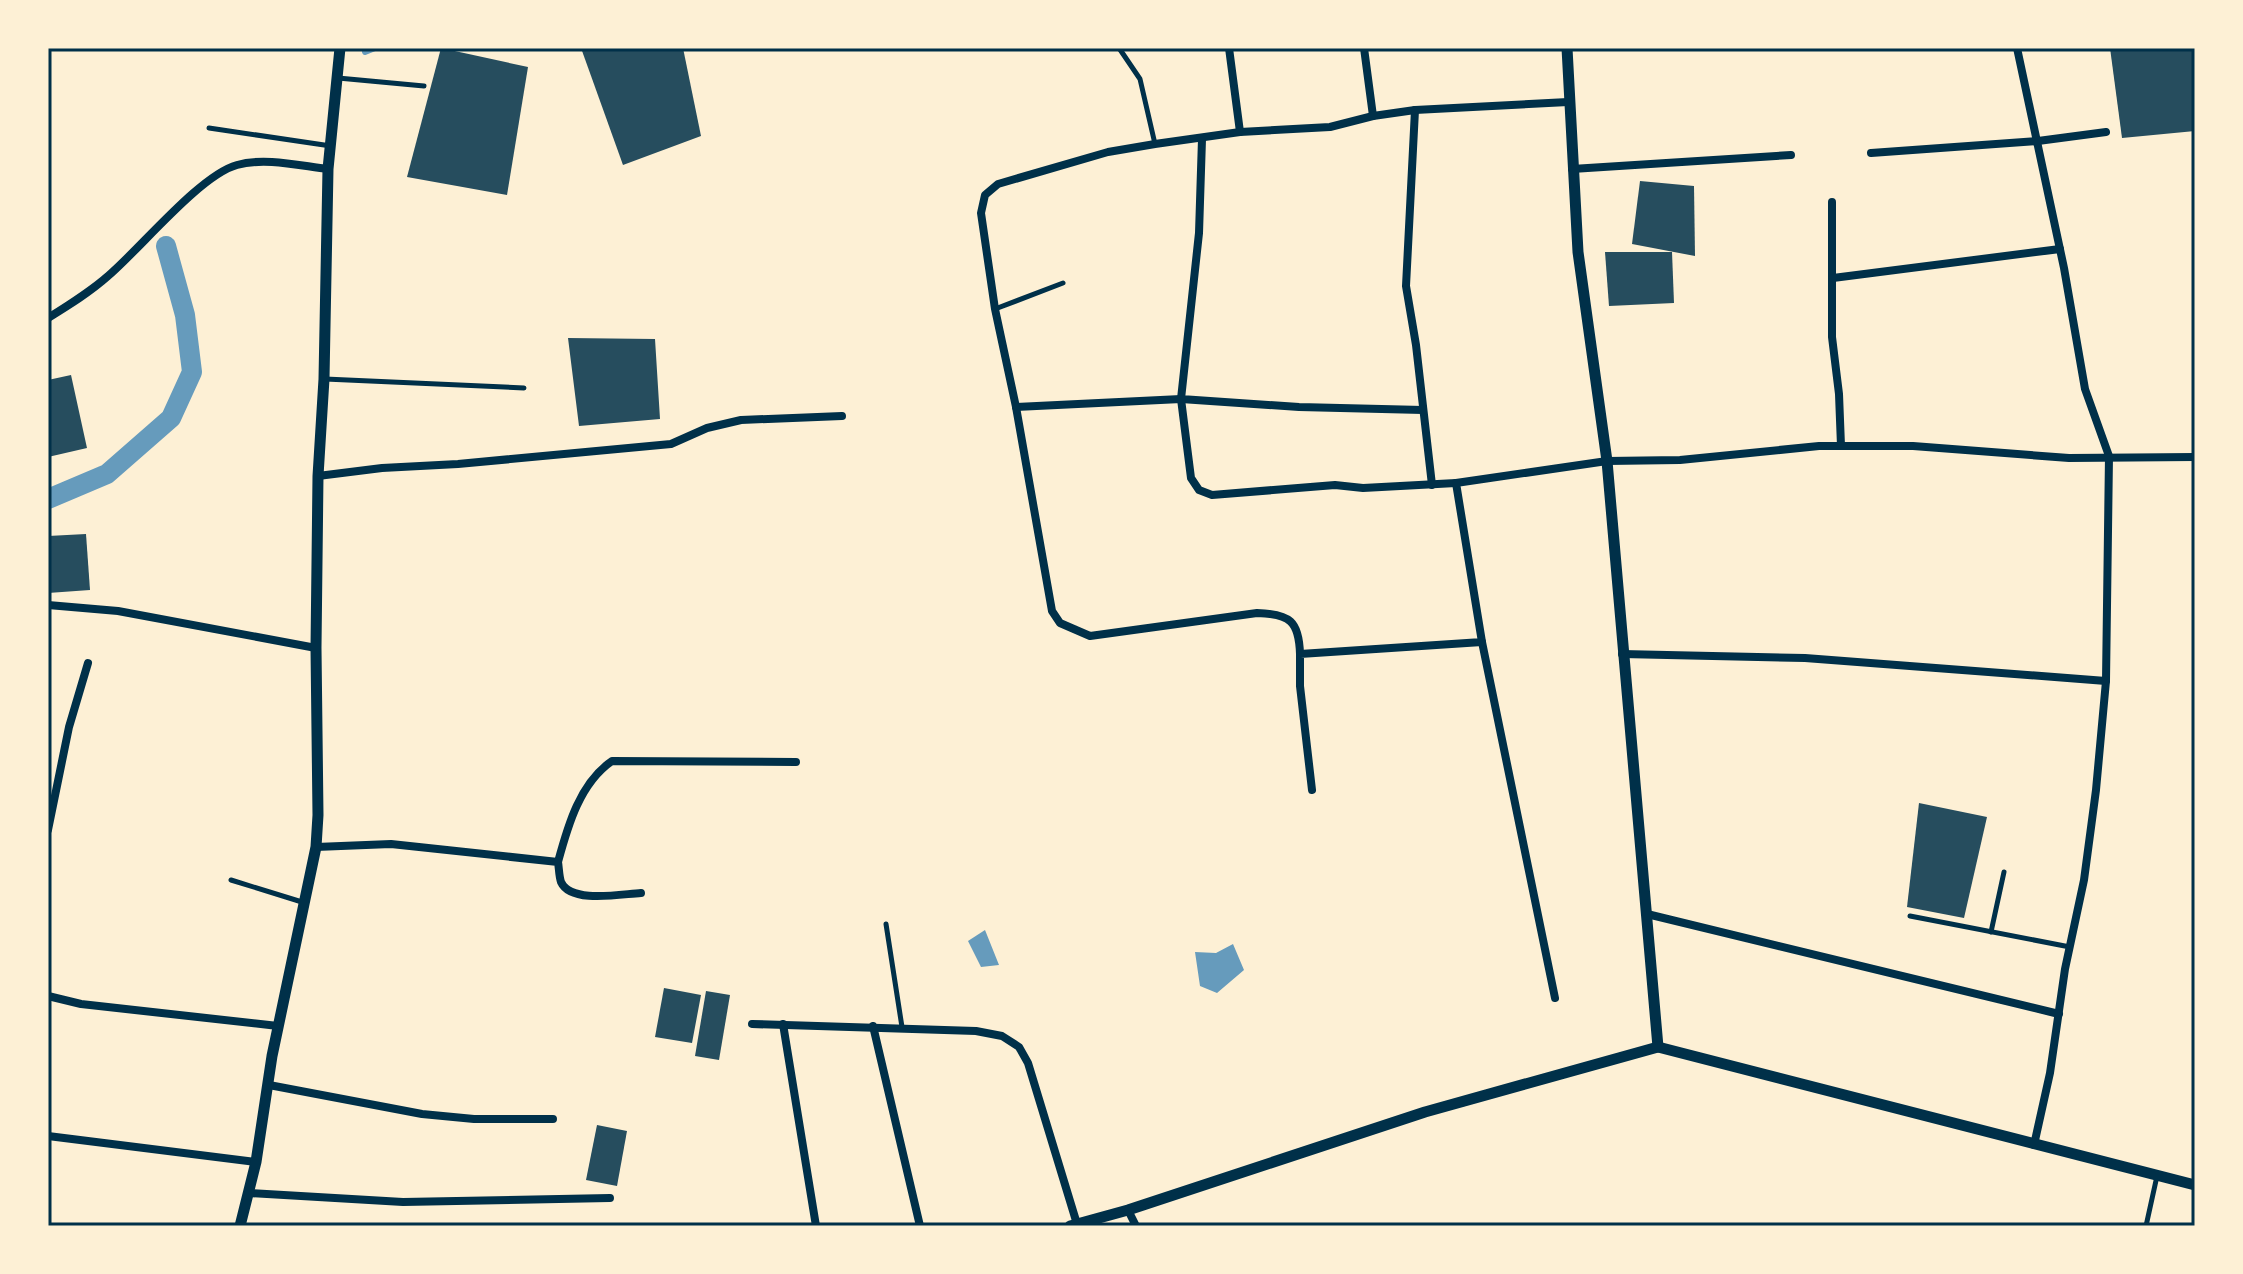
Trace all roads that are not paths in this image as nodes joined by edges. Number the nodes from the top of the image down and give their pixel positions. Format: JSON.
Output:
{"nodes":[{"id":1,"x":340,"y":48,"type":"edge"},
{"id":2,"x":1119,"y":48,"type":"edge"},
{"id":3,"x":1229,"y":48,"type":"edge"},
{"id":4,"x":1364,"y":48,"type":"edge"},
{"id":5,"x":1567,"y":48,"type":"edge"},
{"id":6,"x":2017,"y":48,"type":"edge"},
{"id":7,"x":338,"y":78,"type":"junction"},
{"id":8,"x":424,"y":86,"type":"dead end"},
{"id":9,"x":1568,"y":102,"type":"junction"},
{"id":10,"x":1415,"y":110,"type":"junction"},
{"id":11,"x":1373,"y":116,"type":"junction"},
{"id":12,"x":209,"y":128,"type":"dead end"},
{"id":13,"x":1240,"y":132,"type":"junction"},
{"id":14,"x":2106,"y":132,"type":"dead end"},
{"id":15,"x":1202,"y":139,"type":"junction"},
{"id":16,"x":2038,"y":141,"type":"junction"},
{"id":17,"x":1155,"y":144,"type":"junction"},
{"id":18,"x":332,"y":146,"type":"junction"},
{"id":19,"x":1871,"y":153,"type":"dead end"},
{"id":20,"x":1791,"y":155,"type":"dead end"},
{"id":21,"x":328,"y":169,"type":"junction"},
{"id":22,"x":1572,"y":169,"type":"junction"},
{"id":23,"x":1832,"y":202,"type":"dead end"},
{"id":24,"x":2060,"y":249,"type":"junction"},
{"id":25,"x":1833,"y":278,"type":"junction"},
{"id":26,"x":1063,"y":283,"type":"dead end"},
{"id":27,"x":995,"y":309,"type":"junction"},
{"id":28,"x":48,"y":318,"type":"edge"},
{"id":29,"x":324,"y":379,"type":"junction"},
{"id":30,"x":524,"y":388,"type":"dead end"},
{"id":31,"x":1181,"y":399,"type":"junction"},
{"id":32,"x":1016,"y":407,"type":"junction"},
{"id":33,"x":1423,"y":410,"type":"junction"},
{"id":34,"x":842,"y":416,"type":"dead end"},
{"id":35,"x":1841,"y":446,"type":"junction"},
{"id":36,"x":2109,"y":456,"type":"junction"},
{"id":37,"x":2195,"y":457,"type":"edge"},
{"id":38,"x":1607,"y":461,"type":"junction"},
{"id":39,"x":318,"y":476,"type":"junction"},
{"id":40,"x":1456,"y":483,"type":"junction"},
{"id":41,"x":1432,"y":485,"type":"junction"},
{"id":42,"x":48,"y":605,"type":"edge"},
{"id":43,"x":1482,"y":642,"type":"junction"},
{"id":44,"x":316,"y":648,"type":"junction"},
{"id":45,"x":1300,"y":654,"type":"junction"},
{"id":46,"x":1622,"y":654,"type":"junction"},
{"id":47,"x":88,"y":663,"type":"dead end"},
{"id":48,"x":2106,"y":681,"type":"junction"},
{"id":49,"x":796,"y":762,"type":"dead end"},
{"id":50,"x":1312,"y":790,"type":"dead end"},
{"id":51,"x":48,"y":830,"type":"edge"},
{"id":52,"x":316,"y":847,"type":"junction"},
{"id":53,"x":558,"y":862,"type":"junction"},
{"id":54,"x":2004,"y":872,"type":"dead end"},
{"id":55,"x":231,"y":880,"type":"dead end"},
{"id":56,"x":641,"y":893,"type":"dead end"},
{"id":57,"x":302,"y":902,"type":"junction"},
{"id":58,"x":1647,"y":914,"type":"junction"},
{"id":59,"x":1910,"y":916,"type":"dead end"},
{"id":60,"x":886,"y":924,"type":"dead end"},
{"id":61,"x":1991,"y":932,"type":"junction"},
{"id":62,"x":2071,"y":947,"type":"junction"},
{"id":63,"x":48,"y":996,"type":"edge"},
{"id":64,"x":1555,"y":998,"type":"dead end"},
{"id":65,"x":2059,"y":1014,"type":"junction"},
{"id":66,"x":752,"y":1024,"type":"dead end"},
{"id":67,"x":783,"y":1024,"type":"junction"},
{"id":68,"x":278,"y":1026,"type":"junction"},
{"id":69,"x":873,"y":1026,"type":"junction"},
{"id":70,"x":902,"y":1027,"type":"junction"},
{"id":71,"x":1658,"y":1047,"type":"junction"},
{"id":72,"x":269,"y":1085,"type":"junction"},
{"id":73,"x":553,"y":1119,"type":"dead end"},
{"id":74,"x":48,"y":1136,"type":"edge"},
{"id":75,"x":2034,"y":1145,"type":"junction"},
{"id":76,"x":256,"y":1162,"type":"junction"},
{"id":77,"x":2157,"y":1176,"type":"junction"},
{"id":78,"x":2195,"y":1185,"type":"edge"},
{"id":79,"x":249,"y":1193,"type":"junction"},
{"id":80,"x":610,"y":1198,"type":"dead end"},
{"id":81,"x":1128,"y":1210,"type":"junction"},
{"id":82,"x":1075,"y":1225,"type":"edge"},
{"id":83,"x":240,"y":1226,"type":"edge"},
{"id":84,"x":816,"y":1226,"type":"edge"},
{"id":85,"x":920,"y":1226,"type":"edge"},
{"id":86,"x":1136,"y":1226,"type":"edge"},
{"id":87,"x":2146,"y":1226,"type":"edge"}],
"edges":[{"from":1,"to":7,"type":"street"},
{"from":2,"to":17,"type":"lane"},
{"from":3,"to":13,"type":"street"},
{"from":4,"to":11,"type":"street"},
{"from":5,"to":9,"type":"street"},
{"from":6,"to":16,"type":"street"},
{"from":7,"to":8,"type":"lane"},
{"from":7,"to":18,"type":"street"},
{"from":9,"to":10,"type":"street"},
{"from":9,"to":22,"type":"street"},
{"from":10,"to":11,"type":"street"},
{"from":10,"to":33,"type":"street"},
{"from":11,"to":13,"type":"street"},
{"from":12,"to":18,"type":"lane"},
{"from":13,"to":15,"type":"street"},
{"from":14,"to":16,"type":"street"},
{"from":15,"to":17,"type":"street"},
{"from":15,"to":31,"type":"street"},
{"from":16,"to":19,"type":"street"},
{"from":16,"to":24,"type":"street"},
{"from":17,"to":27,"type":"street"},
{"from":18,"to":21,"type":"street"},
{"from":20,"to":22,"type":"street"},
{"from":21,"to":28,"type":"street"},
{"from":21,"to":29,"type":"street"},
{"from":22,"to":38,"type":"street"},
{"from":23,"to":25,"type":"street"},
{"from":24,"to":25,"type":"street"},
{"from":24,"to":36,"type":"street"},
{"from":25,"to":35,"type":"street"},
{"from":26,"to":27,"type":"lane"},
{"from":27,"to":32,"type":"street"},
{"from":29,"to":30,"type":"lane"},
{"from":29,"to":39,"type":"street"},
{"from":31,"to":32,"type":"street"},
{"from":31,"to":33,"type":"street"},
{"from":31,"to":41,"type":"street"},
{"from":32,"to":45,"type":"street"},
{"from":33,"to":41,"type":"street"},
{"from":34,"to":39,"type":"street"},
{"from":35,"to":36,"type":"street"},
{"from":35,"to":38,"type":"street"},
{"from":36,"to":37,"type":"street"},
{"from":36,"to":48,"type":"street"},
{"from":38,"to":40,"type":"street"},
{"from":38,"to":46,"type":"street"},
{"from":39,"to":44,"type":"street"},
{"from":40,"to":41,"type":"street"},
{"from":40,"to":43,"type":"street"},
{"from":42,"to":44,"type":"street"},
{"from":43,"to":45,"type":"street"},
{"from":43,"to":64,"type":"street"},
{"from":44,"to":52,"type":"street"},
{"from":45,"to":50,"type":"street"},
{"from":46,"to":48,"type":"street"},
{"from":46,"to":58,"type":"street"},
{"from":47,"to":51,"type":"street"},
{"from":48,"to":62,"type":"street"},
{"from":49,"to":53,"type":"street"},
{"from":52,"to":53,"type":"street"},
{"from":52,"to":57,"type":"street"},
{"from":53,"to":56,"type":"street"},
{"from":54,"to":61,"type":"lane"},
{"from":55,"to":57,"type":"lane"},
{"from":57,"to":68,"type":"street"},
{"from":58,"to":65,"type":"street"},
{"from":58,"to":71,"type":"street"},
{"from":59,"to":61,"type":"lane"},
{"from":60,"to":70,"type":"lane"},
{"from":61,"to":62,"type":"lane"},
{"from":62,"to":65,"type":"street"},
{"from":63,"to":68,"type":"street"},
{"from":65,"to":75,"type":"street"},
{"from":66,"to":67,"type":"street"},
{"from":67,"to":69,"type":"street"},
{"from":67,"to":84,"type":"street"},
{"from":68,"to":72,"type":"street"},
{"from":69,"to":70,"type":"street"},
{"from":69,"to":85,"type":"street"},
{"from":70,"to":82,"type":"street"},
{"from":71,"to":75,"type":"street"},
{"from":71,"to":81,"type":"street"},
{"from":72,"to":73,"type":"street"},
{"from":72,"to":76,"type":"street"},
{"from":74,"to":76,"type":"street"},
{"from":75,"to":77,"type":"street"},
{"from":76,"to":79,"type":"street"},
{"from":77,"to":78,"type":"street"},
{"from":77,"to":87,"type":"lane"},
{"from":79,"to":80,"type":"street"},
{"from":79,"to":83,"type":"street"},
{"from":81,"to":82,"type":"street"},
{"from":81,"to":86,"type":"street"}]}
